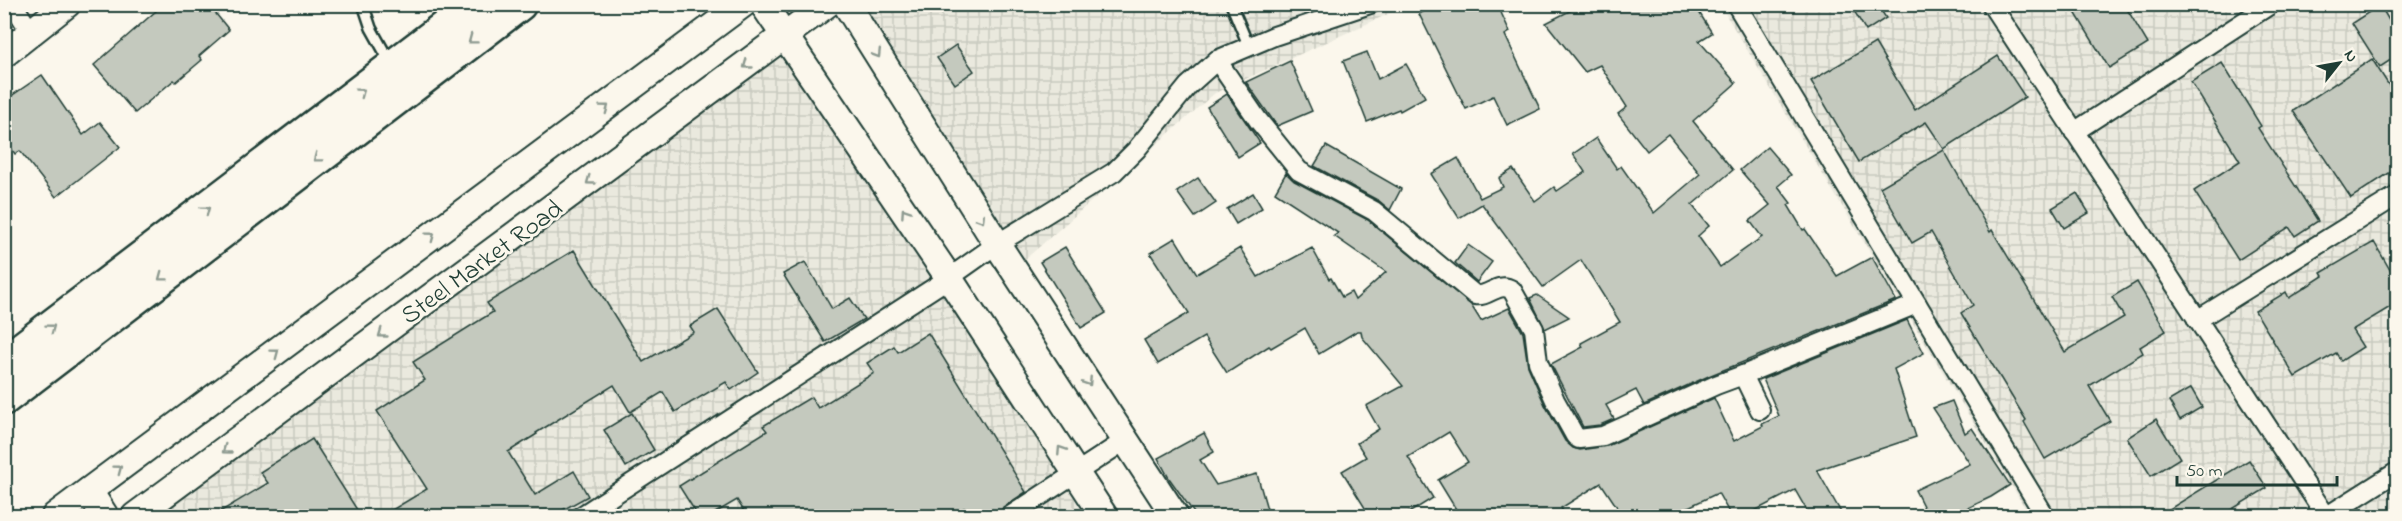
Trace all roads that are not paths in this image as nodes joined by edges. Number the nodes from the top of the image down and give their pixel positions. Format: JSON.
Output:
{"nodes":[{"id":1,"x":13,"y":4,"type":"edge"},
{"id":2,"x":67,"y":4,"type":"edge"},
{"id":3,"x":363,"y":4,"type":"edge"},
{"id":4,"x":476,"y":4,"type":"edge"},
{"id":5,"x":519,"y":4,"type":"edge"},
{"id":6,"x":743,"y":4,"type":"edge"},
{"id":7,"x":763,"y":4,"type":"edge"},
{"id":8,"x":827,"y":4,"type":"edge"},
{"id":9,"x":846,"y":4,"type":"edge"},
{"id":10,"x":1231,"y":4,"type":"edge"},
{"id":11,"x":1370,"y":4,"type":"edge"},
{"id":12,"x":1736,"y":4,"type":"edge"},
{"id":13,"x":1991,"y":4,"type":"edge"},
{"id":14,"x":2271,"y":4,"type":"edge"},
{"id":15,"x":31,"y":33,"type":"junction"},
{"id":16,"x":785,"y":37,"type":"junction"},
{"id":17,"x":1249,"y":47,"type":"junction"},
{"id":18,"x":4,"y":54,"type":"edge"},
{"id":19,"x":1217,"y":60,"type":"junction"},
{"id":20,"x":393,"y":67,"type":"junction"},
{"id":21,"x":2074,"y":132,"type":"junction"},
{"id":22,"x":2397,"y":195,"type":"edge"},
{"id":23,"x":997,"y":244,"type":"junction"},
{"id":24,"x":950,"y":278,"type":"junction"},
{"id":25,"x":1917,"y":304,"type":"junction"},
{"id":26,"x":2197,"y":320,"type":"junction"},
{"id":27,"x":4,"y":363,"type":"edge"},
{"id":28,"x":1743,"y":375,"type":"junction"},
{"id":29,"x":4,"y":398,"type":"edge"},
{"id":30,"x":1760,"y":410,"type":"dead end"},
{"id":31,"x":1126,"y":440,"type":"junction"},
{"id":32,"x":2397,"y":471,"type":"edge"},
{"id":33,"x":1076,"y":473,"type":"junction"},
{"id":34,"x":89,"y":491,"type":"junction"},
{"id":35,"x":55,"y":516,"type":"edge"},
{"id":36,"x":105,"y":516,"type":"edge"},
{"id":37,"x":135,"y":516,"type":"edge"},
{"id":38,"x":581,"y":516,"type":"edge"},
{"id":39,"x":1010,"y":516,"type":"edge"},
{"id":40,"x":1104,"y":516,"type":"edge"},
{"id":41,"x":1175,"y":516,"type":"edge"},
{"id":42,"x":2045,"y":516,"type":"edge"},
{"id":43,"x":2326,"y":516,"type":"edge"}],
"edges":[{"from":1,"to":15,"type":"street"},
{"from":2,"to":15,"type":"street"},
{"from":3,"to":20,"type":"lane"},
{"from":4,"to":20,"type":"highway"},
{"from":5,"to":29,"type":"highway","one_way":true},
{"from":34,"to":6,"type":"street","name":"Steel Market Road","one_way":true},
{"from":7,"to":16,"type":"street"},
{"from":8,"to":16,"type":"street","name":"Steel Market Road"},
{"from":9,"to":23,"type":"street","one_way":true},
{"from":10,"to":17,"type":"lane"},
{"from":11,"to":17,"type":"street"},
{"from":12,"to":25,"type":"street"},
{"from":13,"to":21,"type":"street"},
{"from":14,"to":21,"type":"street"},
{"from":15,"to":18,"type":"street"},
{"from":24,"to":16,"type":"street","one_way":true},
{"from":16,"to":37,"type":"street","name":"Steel Market Road","one_way":true},
{"from":17,"to":19,"type":"street"},
{"from":19,"to":23,"type":"street"},
{"from":19,"to":28,"type":"street"},
{"from":27,"to":20,"type":"highway","one_way":true},
{"from":21,"to":26,"type":"street"},
{"from":22,"to":26,"type":"street"},
{"from":23,"to":24,"type":"street"},
{"from":23,"to":31,"type":"street","one_way":true},
{"from":33,"to":24,"type":"street","one_way":true},
{"from":24,"to":38,"type":"street"},
{"from":25,"to":28,"type":"street"},
{"from":25,"to":42,"type":"street"},
{"from":26,"to":43,"type":"street"},
{"from":28,"to":30,"type":"street"},
{"from":31,"to":33,"type":"street"},
{"from":31,"to":41,"type":"street"},
{"from":32,"to":43,"type":"street"},
{"from":33,"to":39,"type":"street"},
{"from":33,"to":40,"type":"street"},
{"from":34,"to":35,"type":"street","name":"Steel Market Road"},
{"from":34,"to":36,"type":"street"}]}
